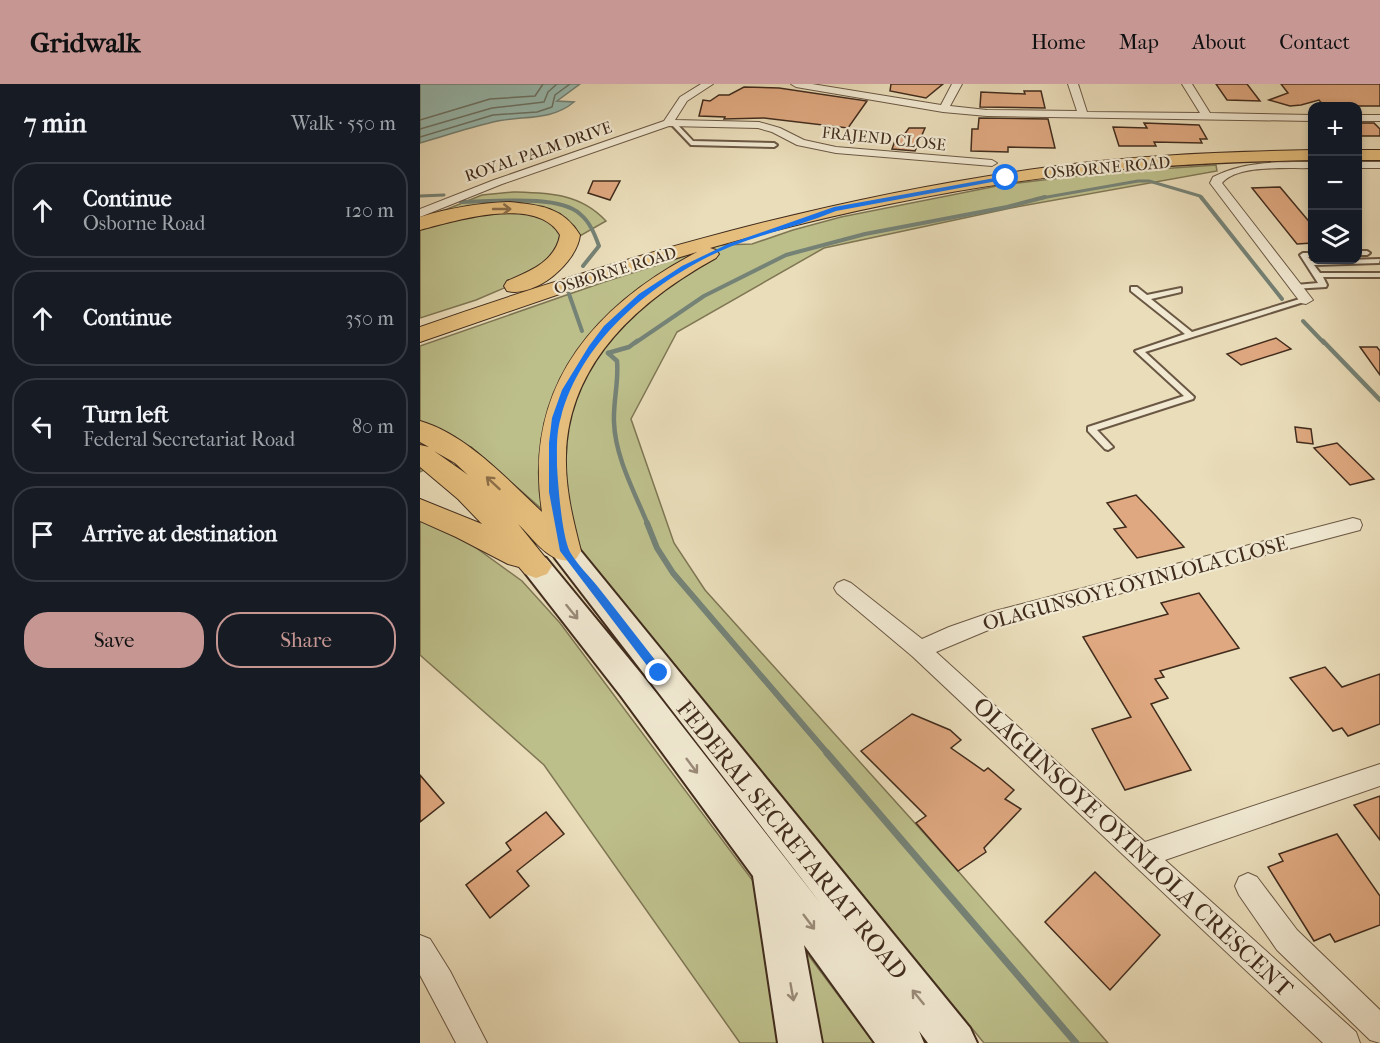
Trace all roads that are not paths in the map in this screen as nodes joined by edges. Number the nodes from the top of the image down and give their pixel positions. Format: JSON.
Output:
{"nodes":[{"id":1,"x":708,"y":84,"type":"edge"},
{"id":2,"x":796,"y":84,"type":"edge"},
{"id":3,"x":957,"y":84,"type":"edge"},
{"id":4,"x":1073,"y":84,"type":"edge"},
{"id":5,"x":1187,"y":84,"type":"edge"},
{"id":6,"x":830,"y":87,"type":"edge"},
{"id":7,"x":943,"y":109,"type":"junction"},
{"id":8,"x":1084,"y":116,"type":"junction"},
{"id":9,"x":1206,"y":117,"type":"junction"},
{"id":10,"x":1308,"y":118,"type":"edge"},
{"id":11,"x":1362,"y":118,"type":"edge"},
{"id":12,"x":1380,"y":118,"type":"edge"},
{"id":13,"x":671,"y":124,"type":"junction"},
{"id":14,"x":774,"y":145,"type":"dead end"},
{"id":15,"x":1362,"y":149,"type":"edge"},
{"id":16,"x":1380,"y":149,"type":"edge"},
{"id":17,"x":1308,"y":150,"type":"edge"},
{"id":18,"x":1308,"y":155,"type":"edge"},
{"id":19,"x":1362,"y":155,"type":"edge"},
{"id":20,"x":1380,"y":155,"type":"edge"},
{"id":21,"x":992,"y":163,"type":"dead end"},
{"id":22,"x":1308,"y":165,"type":"edge"},
{"id":23,"x":1362,"y":165,"type":"edge"},
{"id":24,"x":1380,"y":165,"type":"edge"},
{"id":25,"x":834,"y":209,"type":"junction"},
{"id":26,"x":420,"y":213,"type":"edge"},
{"id":27,"x":420,"y":224,"type":"edge"},
{"id":28,"x":1362,"y":253,"type":"edge"},
{"id":29,"x":1366,"y":253,"type":"dead end"},
{"id":30,"x":1362,"y":261,"type":"edge"},
{"id":31,"x":1379,"y":261,"type":"edge"},
{"id":32,"x":1310,"y":264,"type":"edge"},
{"id":33,"x":1380,"y":274,"type":"edge"},
{"id":34,"x":1318,"y":275,"type":"junction"},
{"id":35,"x":1296,"y":287,"type":"junction"},
{"id":36,"x":1134,"y":289,"type":"dead end"},
{"id":37,"x":1178,"y":290,"type":"dead end"},
{"id":38,"x":1145,"y":298,"type":"junction"},
{"id":39,"x":1306,"y":300,"type":"joint"},
{"id":40,"x":470,"y":306,"type":"junction"},
{"id":41,"x":420,"y":324,"type":"edge"},
{"id":42,"x":420,"y":335,"type":"edge"},
{"id":43,"x":1191,"y":335,"type":"junction"},
{"id":44,"x":420,"y":429,"type":"edge"},
{"id":45,"x":1108,"y":447,"type":"dead end"},
{"id":46,"x":420,"y":454,"type":"edge"},
{"id":47,"x":420,"y":509,"type":"edge"},
{"id":48,"x":1353,"y":525,"type":"dead end"},
{"id":49,"x":526,"y":529,"type":"junction"},
{"id":50,"x":550,"y":559,"type":"junction"},
{"id":51,"x":844,"y":588,"type":"dead end"},
{"id":52,"x":920,"y":650,"type":"junction"},
{"id":53,"x":1380,"y":776,"type":"edge"},
{"id":54,"x":1143,"y":855,"type":"junction"},
{"id":55,"x":771,"y":872,"type":"junction"},
{"id":56,"x":1248,"y":886,"type":"dead end"},
{"id":57,"x":420,"y":949,"type":"edge"},
{"id":58,"x":1380,"y":1030,"type":"edge"},
{"id":59,"x":472,"y":1043,"type":"edge"},
{"id":60,"x":800,"y":1043,"type":"edge"},
{"id":61,"x":902,"y":1043,"type":"edge"},
{"id":62,"x":955,"y":1043,"type":"edge"},
{"id":63,"x":1345,"y":1043,"type":"edge"}],
"edges":[{"from":1,"to":13,"type":"street"},
{"from":2,"to":6,"type":"street"},
{"from":3,"to":7,"type":"street"},
{"from":4,"to":8,"type":"street"},
{"from":5,"to":9,"type":"street"},
{"from":6,"to":7,"type":"street"},
{"from":7,"to":8,"type":"street"},
{"from":8,"to":9,"type":"street"},
{"from":9,"to":10,"type":"street"},
{"from":11,"to":12,"type":"street"},
{"from":13,"to":14,"type":"lane"},
{"from":13,"to":21,"type":"street","name":"FRAJEND CLOSE"},
{"from":13,"to":26,"type":"street","name":"ROYAL PALM DRIVE"},
{"from":15,"to":16,"type":"main road"},
{"from":17,"to":40,"type":"main road","name":"OSBORNE ROAD"},
{"from":18,"to":25,"type":"main road","name":"OSBORNE ROAD"},
{"from":19,"to":20,"type":"main road"},
{"from":22,"to":35,"type":"street"},
{"from":23,"to":24,"type":"street"},
{"from":25,"to":42,"type":"main road","name":"OSBORNE ROAD"},
{"from":25,"to":49,"type":"main road"},
{"from":27,"to":40,"type":"main road","one_way":true},
{"from":28,"to":29,"type":"lane"},
{"from":30,"to":31,"type":"lane"},
{"from":32,"to":34,"type":"lane"},
{"from":33,"to":34,"type":"lane"},
{"from":34,"to":35,"type":"lane"},
{"from":35,"to":39,"type":"street"},
{"from":36,"to":38,"type":"lane"},
{"from":37,"to":38,"type":"lane"},
{"from":38,"to":43,"type":"lane"},
{"from":39,"to":43,"type":"lane"},
{"from":40,"to":41,"type":"main road","name":"OSBORNE ROAD"},
{"from":43,"to":45,"type":"lane"},
{"from":49,"to":44,"type":"main road","one_way":true},
{"from":46,"to":49,"type":"main road"},
{"from":47,"to":49,"type":"main road"},
{"from":48,"to":52,"type":"street","name":"OLAGUNSOYE OYINLOLA CLOSE"},
{"from":49,"to":50,"type":"main road"},
{"from":49,"to":50,"type":"main road"},
{"from":50,"to":55,"type":"main road","name":"FEDERAL SECRETARIAT ROAD","one_way":true},
{"from":62,"to":50,"type":"main road","name":"FEDERAL SECRETARIAT ROAD","one_way":true},
{"from":51,"to":52,"type":"street","name":"OLAGUNSOYE OYINLOLA CRESCENT"},
{"from":52,"to":54,"type":"street","name":"OLAGUNSOYE OYINLOLA CRESCENT"},
{"from":53,"to":54,"type":"street"},
{"from":54,"to":63,"type":"street","name":"OLAGUNSOYE OYINLOLA CRESCENT"},
{"from":55,"to":60,"type":"main road","one_way":true},
{"from":55,"to":61,"type":"main road","name":"FEDERAL SECRETARIAT ROAD","one_way":true},
{"from":56,"to":58,"type":"street"},
{"from":57,"to":59,"type":"street"}]}
